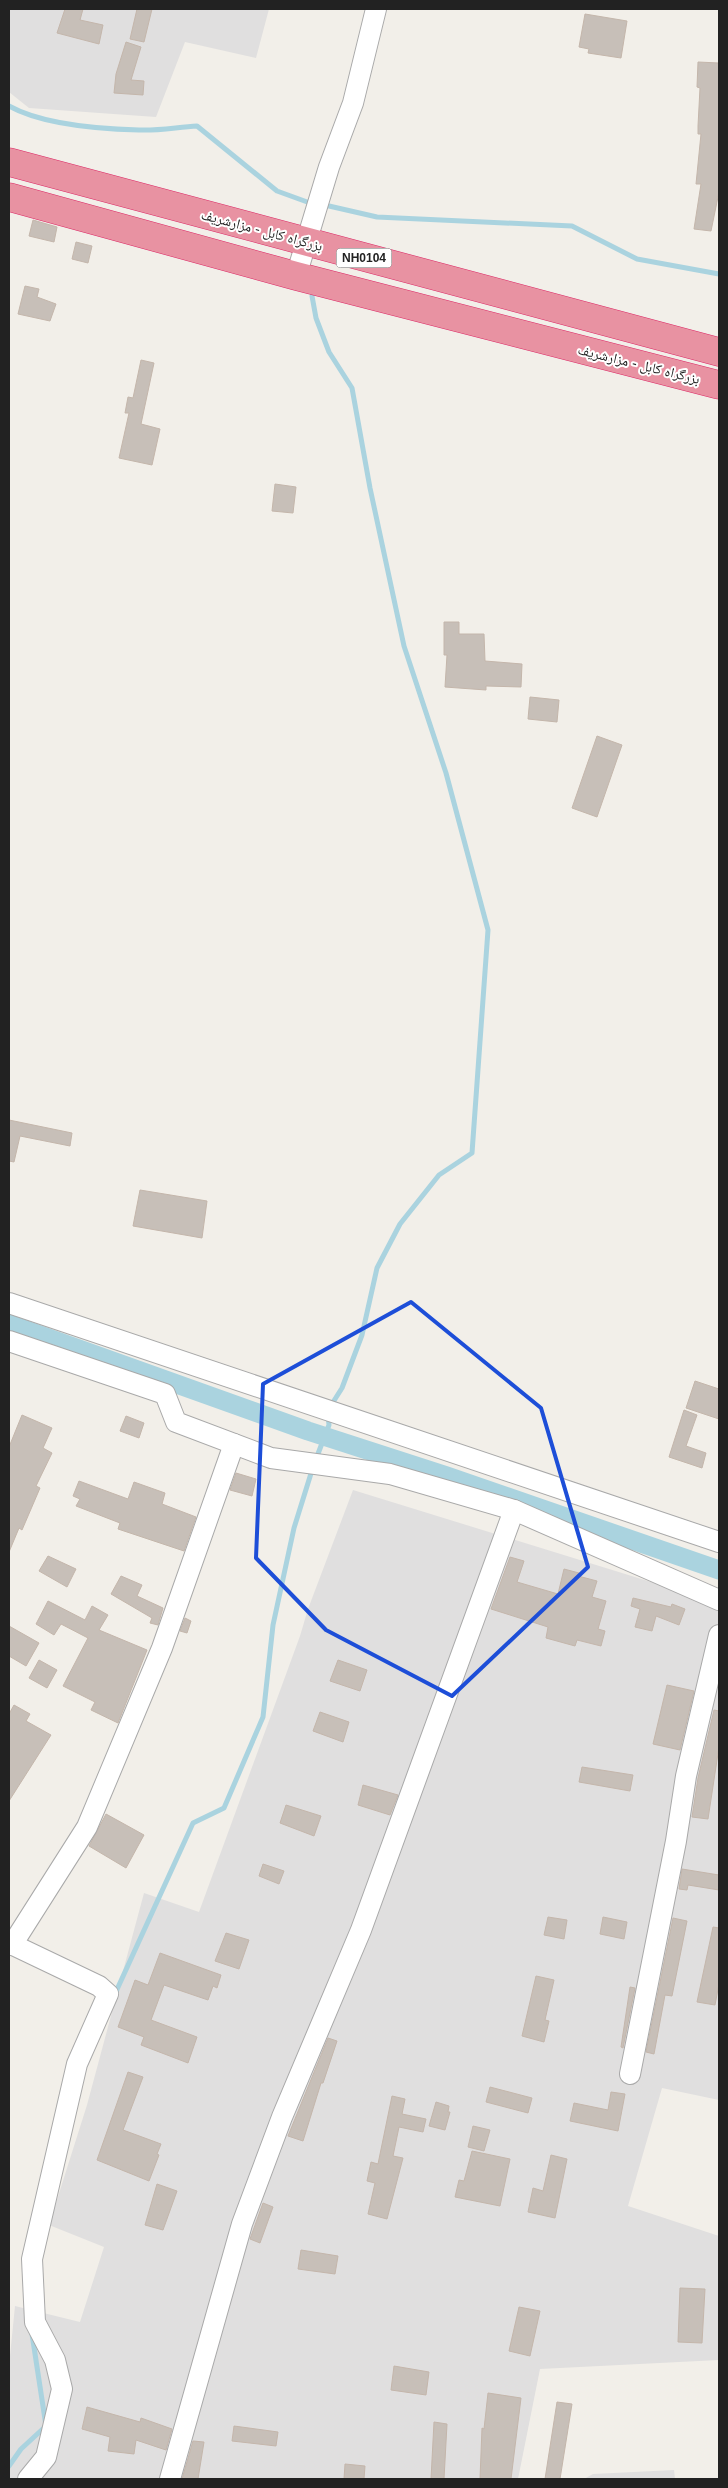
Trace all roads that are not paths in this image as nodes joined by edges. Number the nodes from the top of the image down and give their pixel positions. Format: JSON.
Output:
{"nodes":[{"id":1,"x":376,"y":9,"type":"edge"},
{"id":2,"x":9,"y":162,"type":"edge"},
{"id":3,"x":9,"y":197,"type":"edge"},
{"id":4,"x":306,"y":242,"type":"junction"},
{"id":5,"x":296,"y":276,"type":"junction"},
{"id":6,"x":719,"y":352,"type":"edge"},
{"id":7,"x":719,"y":385,"type":"edge"},
{"id":8,"x":9,"y":1303,"type":"edge"},
{"id":9,"x":9,"y":1341,"type":"edge"},
{"id":10,"x":234,"y":1444,"type":"junction"},
{"id":11,"x":514,"y":1510,"type":"junction"},
{"id":12,"x":719,"y":1542,"type":"edge"},
{"id":13,"x":719,"y":1600,"type":"edge"},
{"id":14,"x":719,"y":1635,"type":"edge"},
{"id":15,"x":10,"y":1944,"type":"edge"},
{"id":16,"x":630,"y":2074,"type":"dead end"},
{"id":17,"x":28,"y":2479,"type":"edge"},
{"id":18,"x":170,"y":2479,"type":"edge"}],
"edges":[{"from":1,"to":4,"type":"street"},
{"from":2,"to":4,"type":"highway","name":"بزرگراه کابل - مزارشریف","number":"NH0104"},
{"from":3,"to":5,"type":"highway","name":"بزرگراه کابل - مزارشریف","number":"NH0104"},
{"from":4,"to":5,"type":"street"},
{"from":4,"to":6,"type":"highway","name":"بزرگراه کابل - مزارشریف","number":"NH0104"},
{"from":5,"to":7,"type":"highway","name":"بزرگراه کابل - مزارشریف","number":"NH0104"},
{"from":8,"to":12,"type":"street"},
{"from":9,"to":10,"type":"street"},
{"from":10,"to":11,"type":"street"},
{"from":10,"to":15,"type":"street"},
{"from":11,"to":13,"type":"street"},
{"from":11,"to":18,"type":"street"},
{"from":14,"to":16,"type":"street"},
{"from":15,"to":17,"type":"street"}]}
